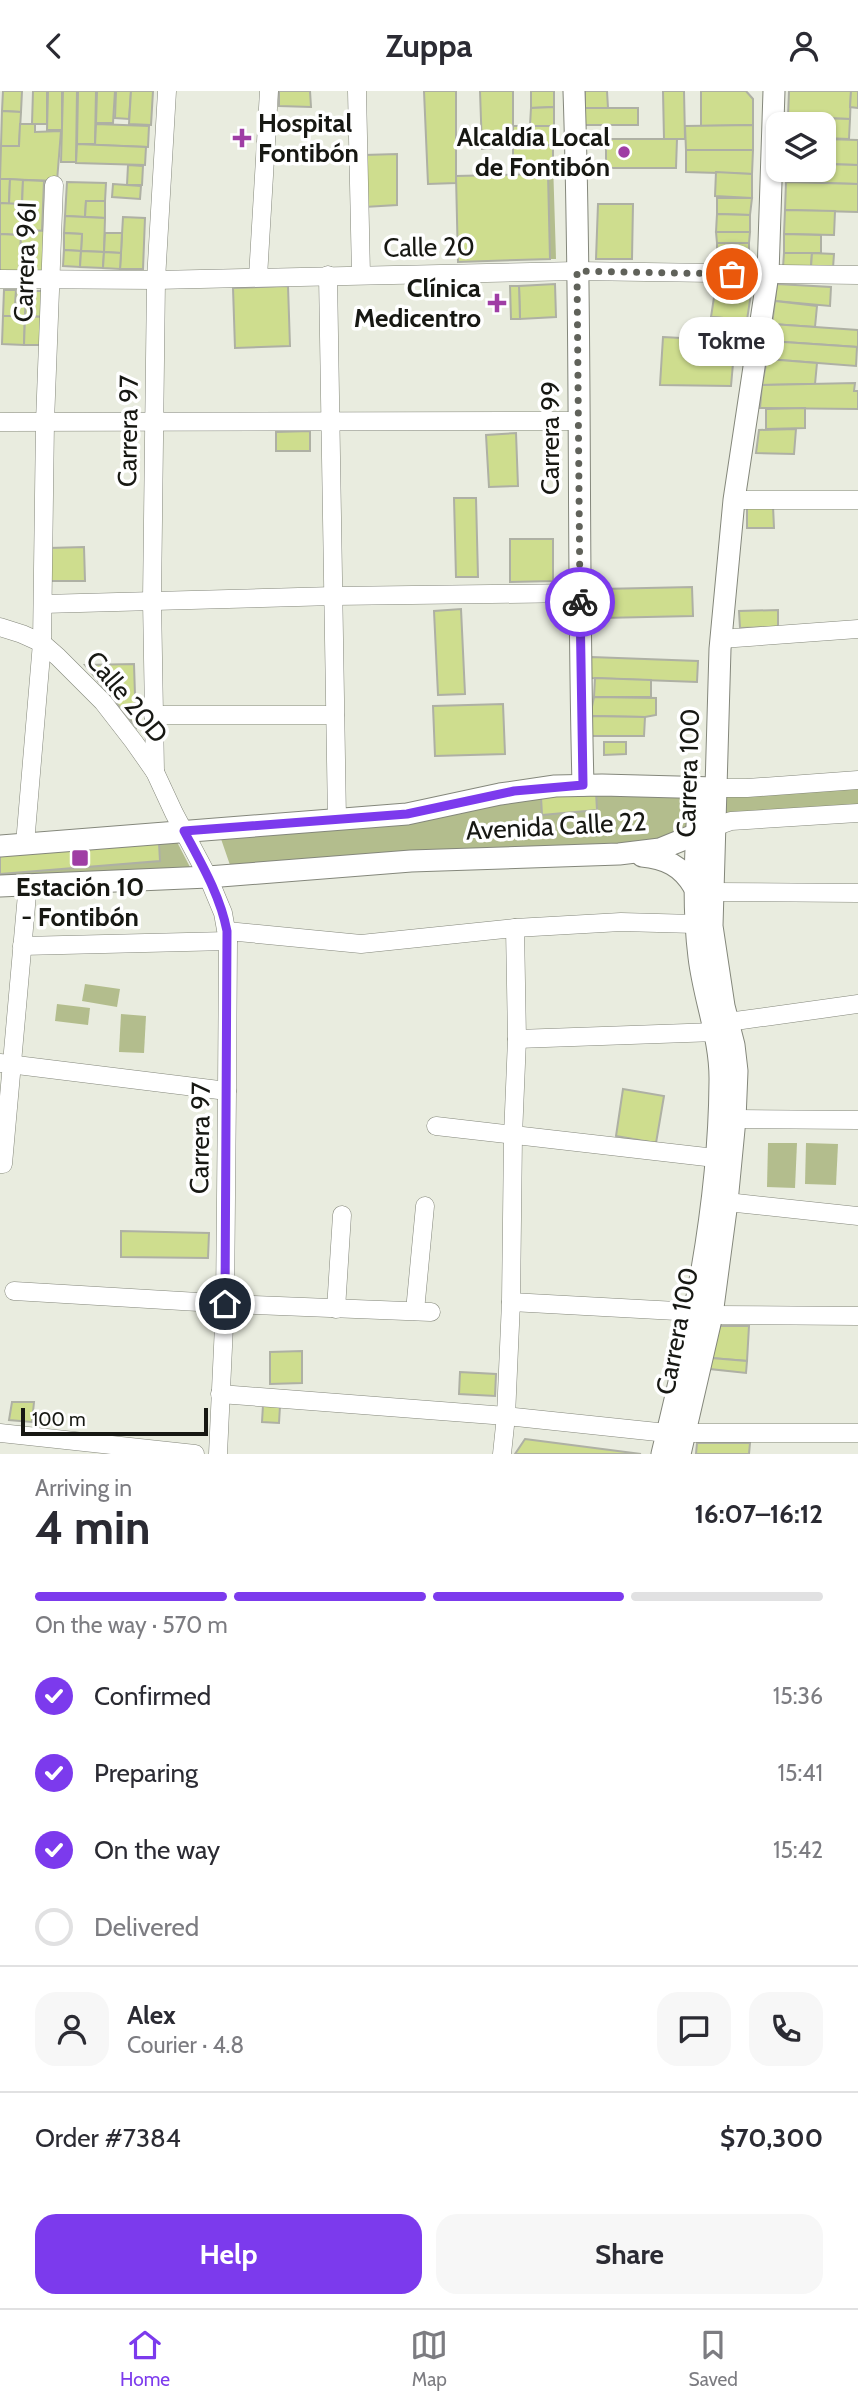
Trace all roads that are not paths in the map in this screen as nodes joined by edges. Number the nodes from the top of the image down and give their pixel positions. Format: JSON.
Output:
{"nodes":[{"id":1,"x":167,"y":91,"type":"edge"},
{"id":2,"x":269,"y":91,"type":"edge"},
{"id":3,"x":357,"y":91,"type":"edge"},
{"id":4,"x":574,"y":91,"type":"edge"},
{"id":5,"x":774,"y":91,"type":"edge"},
{"id":6,"x":54,"y":185,"type":"dead end"},
{"id":7,"x":577,"y":271,"type":"junction"},
{"id":8,"x":768,"y":274,"type":"junction"},
{"id":9,"x":328,"y":275,"type":"junction"},
{"id":10,"x":361,"y":275,"type":"junction"},
{"id":11,"x":858,"y":275,"type":"edge"},
{"id":12,"x":258,"y":277,"type":"junction"},
{"id":13,"x":0,"y":279,"type":"edge"},
{"id":14,"x":156,"y":280,"type":"junction"},
{"id":15,"x":50,"y":281,"type":"junction"},
{"id":16,"x":329,"y":421,"type":"junction"},
{"id":17,"x":578,"y":421,"type":"junction"},
{"id":18,"x":0,"y":422,"type":"edge"},
{"id":19,"x":45,"y":422,"type":"junction"},
{"id":20,"x":154,"y":423,"type":"junction"},
{"id":21,"x":734,"y":500,"type":"junction"},
{"id":22,"x":858,"y":500,"type":"edge"},
{"id":23,"x":580,"y":593,"type":"junction"},
{"id":24,"x":334,"y":596,"type":"junction"},
{"id":25,"x":152,"y":600,"type":"junction"},
{"id":26,"x":43,"y":604,"type":"junction"},
{"id":27,"x":0,"y":627,"type":"edge"},
{"id":28,"x":858,"y":629,"type":"edge"},
{"id":29,"x":721,"y":639,"type":"junction"},
{"id":30,"x":42,"y":643,"type":"junction"},
{"id":31,"x":153,"y":715,"type":"junction"},
{"id":32,"x":335,"y":715,"type":"junction"},
{"id":33,"x":155,"y":772,"type":"junction"},
{"id":34,"x":858,"y":780,"type":"edge"},
{"id":35,"x":583,"y":785,"type":"junction"},
{"id":36,"x":707,"y":788,"type":"junction"},
{"id":37,"x":858,"y":813,"type":"edge"},
{"id":38,"x":337,"y":820,"type":"junction"},
{"id":39,"x":184,"y":831,"type":"junction"},
{"id":40,"x":705,"y":831,"type":"junction"},
{"id":41,"x":25,"y":844,"type":"junction"},
{"id":42,"x":0,"y":846,"type":"edge"},
{"id":43,"x":619,"y":854,"type":"junction"},
{"id":44,"x":208,"y":877,"type":"junction"},
{"id":45,"x":28,"y":883,"type":"junction"},
{"id":46,"x":0,"y":886,"type":"edge"},
{"id":47,"x":703,"y":889,"type":"junction"},
{"id":48,"x":858,"y":893,"type":"edge"},
{"id":49,"x":695,"y":924,"type":"junction"},
{"id":50,"x":515,"y":928,"type":"junction"},
{"id":51,"x":227,"y":936,"type":"junction"},
{"id":52,"x":22,"y":946,"type":"junction"},
{"id":53,"x":858,"y":1004,"type":"edge"},
{"id":54,"x":722,"y":1027,"type":"junction"},
{"id":55,"x":517,"y":1039,"type":"junction"},
{"id":56,"x":6,"y":1064,"type":"edge"},
{"id":57,"x":227,"y":1091,"type":"junction"},
{"id":58,"x":736,"y":1119,"type":"junction"},
{"id":59,"x":858,"y":1120,"type":"edge"},
{"id":60,"x":436,"y":1126,"type":"dead end"},
{"id":61,"x":513,"y":1136,"type":"junction"},
{"id":62,"x":715,"y":1158,"type":"junction"},
{"id":63,"x":2,"y":1164,"type":"edge"},
{"id":64,"x":727,"y":1202,"type":"junction"},
{"id":65,"x":425,"y":1206,"type":"dead end"},
{"id":66,"x":342,"y":1215,"type":"dead end"},
{"id":67,"x":858,"y":1216,"type":"edge"},
{"id":68,"x":14,"y":1291,"type":"dead end"},
{"id":69,"x":511,"y":1302,"type":"junction"},
{"id":70,"x":225,"y":1304,"type":"junction"},
{"id":71,"x":336,"y":1309,"type":"junction"},
{"id":72,"x":703,"y":1314,"type":"junction"},
{"id":73,"x":858,"y":1316,"type":"edge"},
{"id":74,"x":220,"y":1394,"type":"junction"},
{"id":75,"x":506,"y":1416,"type":"junction"},
{"id":76,"x":0,"y":1433,"type":"edge"},
{"id":77,"x":858,"y":1433,"type":"edge"},
{"id":78,"x":674,"y":1444,"type":"edge"},
{"id":79,"x":51,"y":1447,"type":"edge"},
{"id":80,"x":195,"y":1454,"type":"edge"},
{"id":81,"x":218,"y":1454,"type":"edge"},
{"id":82,"x":502,"y":1454,"type":"edge"}],
"edges":[{"from":1,"to":14,"type":"street","name":"Carrera 97"},
{"from":2,"to":12,"type":"street"},
{"from":3,"to":10,"type":"street"},
{"from":4,"to":7,"type":"main road","name":"Carrera 99"},
{"from":5,"to":8,"type":"main road","name":"Carrera 100"},
{"from":6,"to":15,"type":"street","name":"Carrera 96I"},
{"from":7,"to":8,"type":"street","name":"Calle 20"},
{"from":7,"to":10,"type":"street","name":"Calle 20"},
{"from":7,"to":17,"type":"main road","name":"Carrera 99"},
{"from":8,"to":11,"type":"street","name":"Calle 20"},
{"from":8,"to":21,"type":"main road","name":"Carrera 100"},
{"from":9,"to":10,"type":"street","name":"Calle 20"},
{"from":9,"to":12,"type":"street","name":"Calle 20"},
{"from":9,"to":16,"type":"street"},
{"from":12,"to":14,"type":"street","name":"Calle 20"},
{"from":13,"to":15,"type":"street","name":"Calle 20"},
{"from":14,"to":15,"type":"street","name":"Calle 20"},
{"from":14,"to":20,"type":"street","name":"Carrera 97"},
{"from":15,"to":19,"type":"street","name":"Carrera 96I"},
{"from":16,"to":17,"type":"street"},
{"from":16,"to":20,"type":"street"},
{"from":16,"to":24,"type":"street"},
{"from":17,"to":23,"type":"main road","name":"Carrera 99"},
{"from":18,"to":19,"type":"street"},
{"from":19,"to":20,"type":"street"},
{"from":19,"to":26,"type":"street","name":"Carrera 96I"},
{"from":20,"to":25,"type":"street","name":"Carrera 97"},
{"from":21,"to":22,"type":"street"},
{"from":21,"to":29,"type":"main road","name":"Carrera 100"},
{"from":23,"to":24,"type":"street"},
{"from":23,"to":35,"type":"main road","name":"Carrera 99"},
{"from":24,"to":25,"type":"street"},
{"from":24,"to":32,"type":"street"},
{"from":25,"to":26,"type":"street"},
{"from":25,"to":31,"type":"street","name":"Carrera 97"},
{"from":26,"to":30,"type":"street","name":"Carrera 96I"},
{"from":27,"to":30,"type":"street","name":"Calle 20D"},
{"from":28,"to":29,"type":"street"},
{"from":29,"to":36,"type":"main road","name":"Carrera 100"},
{"from":30,"to":33,"type":"street","name":"Calle 20D"},
{"from":30,"to":41,"type":"street","name":"Carrera 96I"},
{"from":31,"to":32,"type":"street"},
{"from":31,"to":33,"type":"street","name":"Carrera 97"},
{"from":32,"to":38,"type":"street"},
{"from":33,"to":39,"type":"street","name":"Calle 20D"},
{"from":34,"to":36,"type":"street","name":"Avenida Calle 22"},
{"from":35,"to":36,"type":"main road","name":"Avenida Calle 22"},
{"from":35,"to":38,"type":"main road","name":"Avenida Calle 22"},
{"from":36,"to":40,"type":"main road","name":"Carrera 100"},
{"from":37,"to":40,"type":"street","name":"Avenida Calle 22"},
{"from":38,"to":39,"type":"main road","name":"Avenida Calle 22"},
{"from":39,"to":41,"type":"main road","name":"Avenida Calle 22"},
{"from":39,"to":44,"type":"street","name":"Carrera 97"},
{"from":40,"to":43,"type":"main road","name":"Avenida Calle 22"},
{"from":40,"to":47,"type":"main road","name":"Carrera 100"},
{"from":41,"to":42,"type":"main road","name":"Avenida Calle 22"},
{"from":43,"to":44,"type":"main road","name":"Avenida Calle 22"},
{"from":43,"to":47,"type":"main road"},
{"from":44,"to":45,"type":"main road","name":"Avenida Calle 22"},
{"from":44,"to":51,"type":"street","name":"Carrera 97"},
{"from":45,"to":46,"type":"main road","name":"Avenida Calle 22"},
{"from":45,"to":52,"type":"street"},
{"from":47,"to":48,"type":"street"},
{"from":47,"to":49,"type":"main road","name":"Carrera 100"},
{"from":47,"to":54,"type":"main road","name":"Carrera 100"},
{"from":49,"to":50,"type":"street"},
{"from":49,"to":54,"type":"main road","name":"Carrera 100"},
{"from":50,"to":51,"type":"street"},
{"from":50,"to":55,"type":"street"},
{"from":51,"to":52,"type":"street"},
{"from":51,"to":57,"type":"street","name":"Carrera 97"},
{"from":52,"to":56,"type":"street"},
{"from":53,"to":54,"type":"street"},
{"from":54,"to":55,"type":"street"},
{"from":54,"to":58,"type":"main road","name":"Carrera 100"},
{"from":54,"to":62,"type":"main road","name":"Carrera 100"},
{"from":55,"to":61,"type":"street"},
{"from":56,"to":57,"type":"street"},
{"from":56,"to":63,"type":"street"},
{"from":57,"to":70,"type":"street","name":"Carrera 97"},
{"from":58,"to":59,"type":"street"},
{"from":58,"to":64,"type":"main road","name":"Carrera 100"},
{"from":60,"to":61,"type":"street"},
{"from":61,"to":62,"type":"street"},
{"from":61,"to":69,"type":"street"},
{"from":62,"to":72,"type":"main road","name":"Carrera 100"},
{"from":64,"to":67,"type":"street"},
{"from":64,"to":72,"type":"main road","name":"Carrera 100"},
{"from":65,"to":71,"type":"street"},
{"from":66,"to":71,"type":"street"},
{"from":68,"to":70,"type":"street"},
{"from":69,"to":72,"type":"street"},
{"from":69,"to":75,"type":"street"},
{"from":70,"to":71,"type":"street"},
{"from":70,"to":74,"type":"street","name":"Carrera 97"},
{"from":72,"to":73,"type":"street"},
{"from":72,"to":78,"type":"main road","name":"Carrera 100"},
{"from":74,"to":75,"type":"street"},
{"from":74,"to":81,"type":"street","name":"Carrera 97"},
{"from":75,"to":78,"type":"street"},
{"from":75,"to":82,"type":"street"},
{"from":76,"to":79,"type":"street"},
{"from":77,"to":78,"type":"street"},
{"from":79,"to":80,"type":"street"}]}
